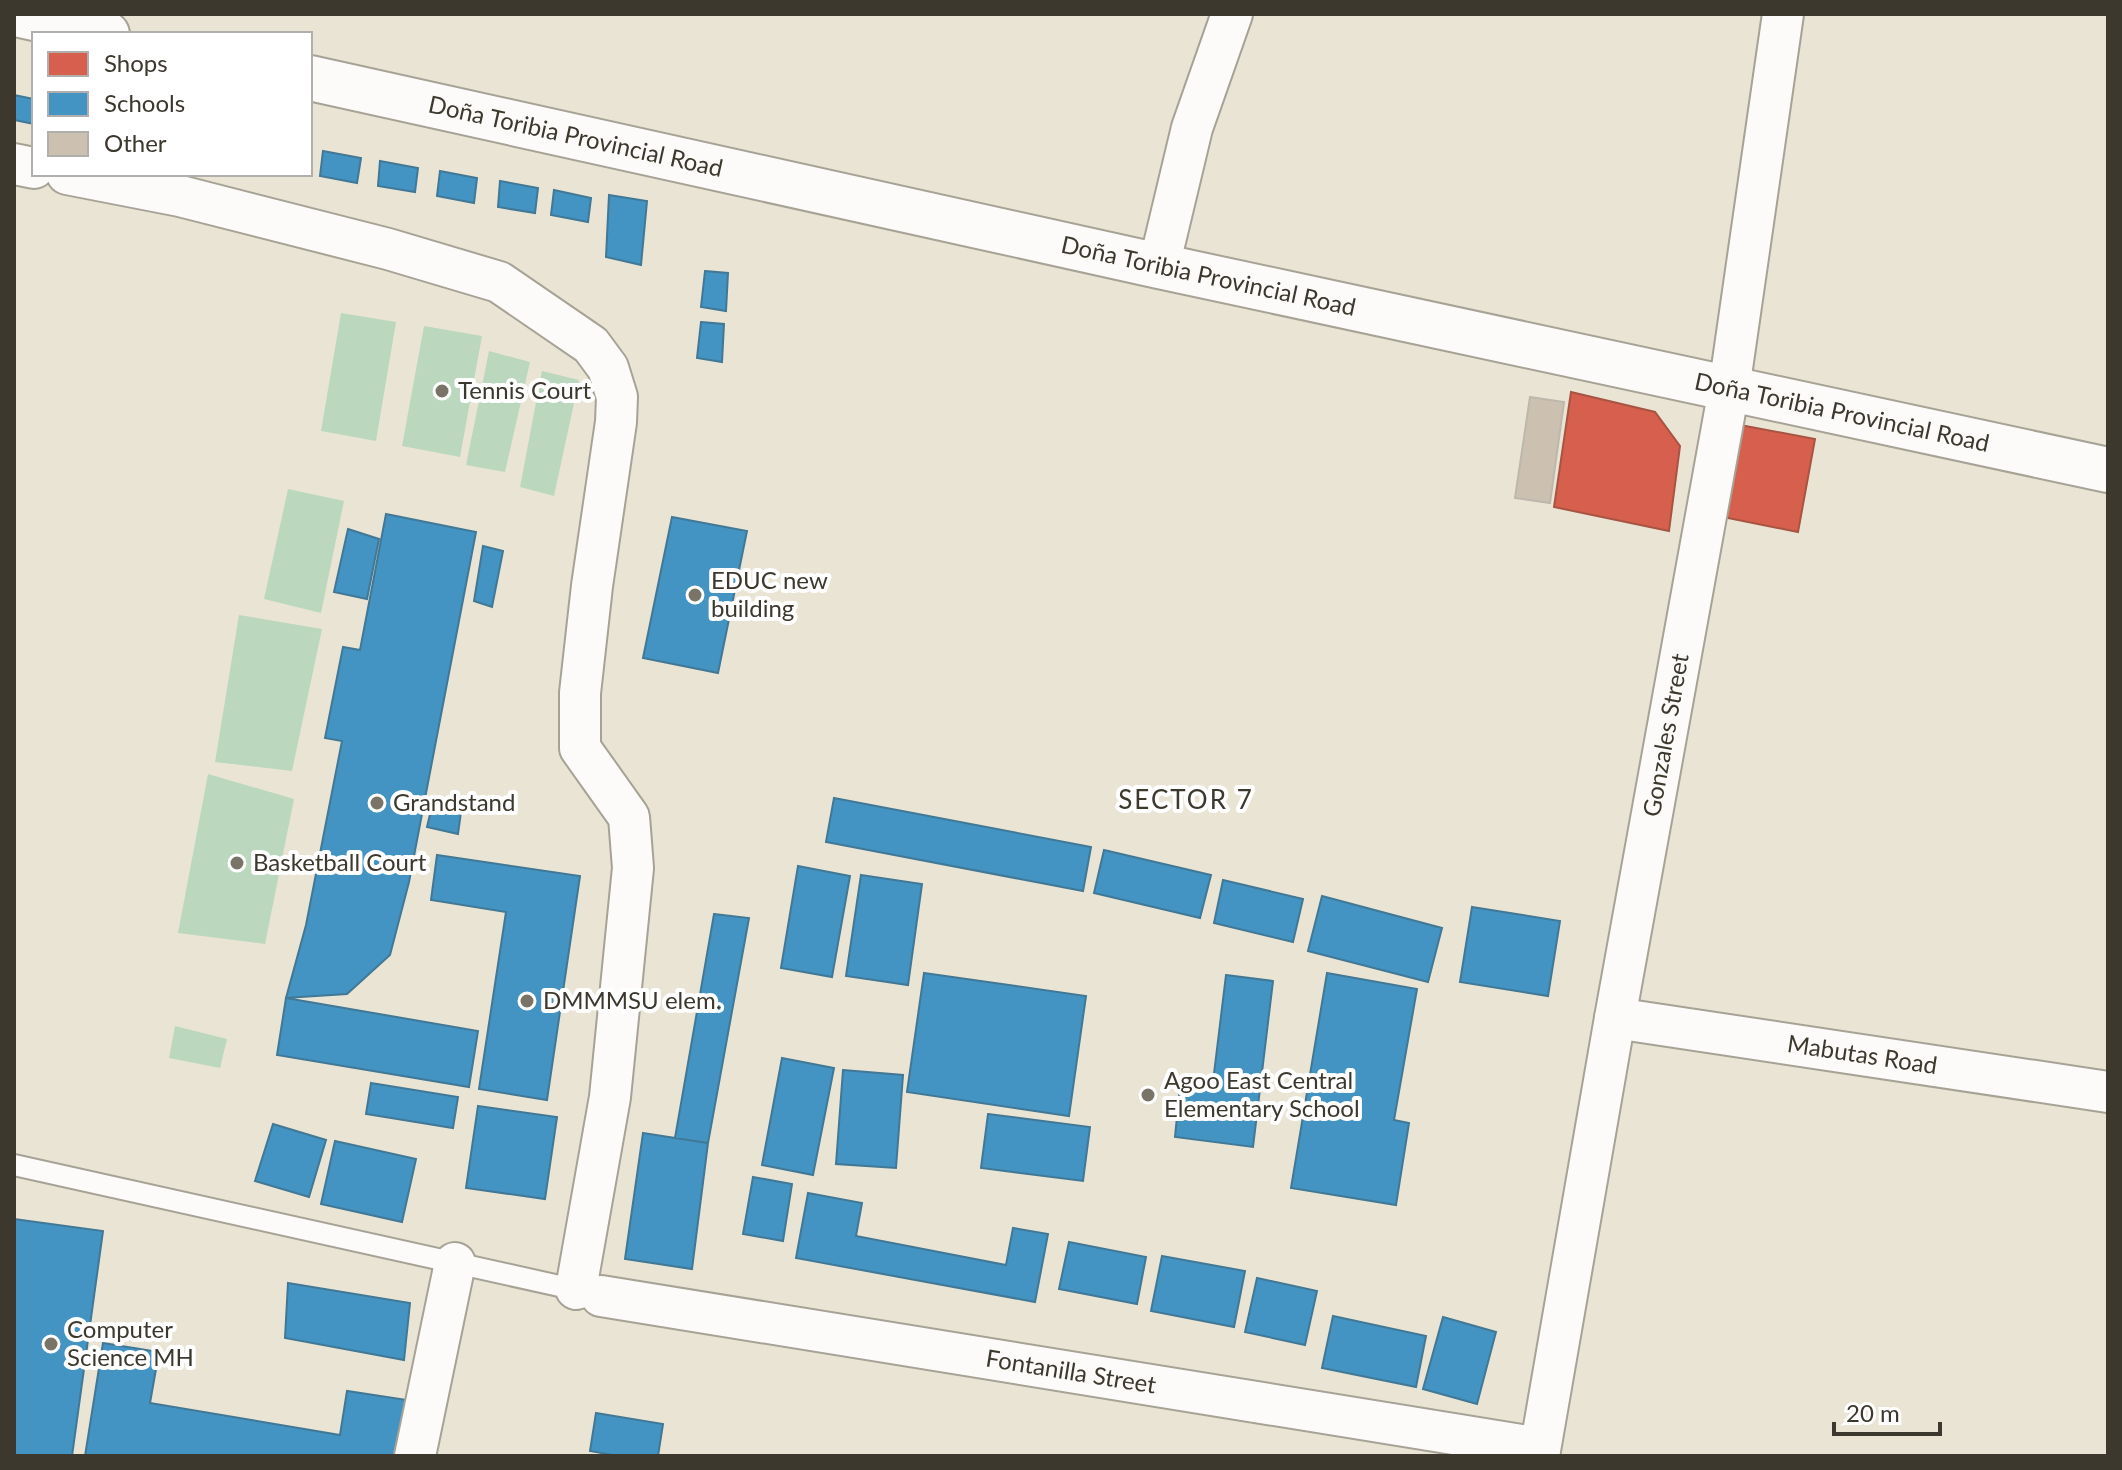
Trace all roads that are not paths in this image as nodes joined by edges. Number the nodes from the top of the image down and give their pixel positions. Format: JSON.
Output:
{"nodes":[{"id":1,"x":16,"y":14,"type":"edge"},
{"id":2,"x":1232,"y":14,"type":"edge"},
{"id":3,"x":1783,"y":14,"type":"edge"},
{"id":4,"x":98,"y":32,"type":"edge"},
{"id":5,"x":312,"y":78,"type":"edge"},
{"id":6,"x":88,"y":176,"type":"edge"},
{"id":7,"x":181,"y":185,"type":"edge"},
{"id":8,"x":1159,"y":266,"type":"junction"},
{"id":9,"x":1729,"y":389,"type":"junction"},
{"id":10,"x":2108,"y":470,"type":"edge"},
{"id":11,"x":1615,"y":1018,"type":"junction"},
{"id":12,"x":2108,"y":1092,"type":"edge"},
{"id":13,"x":14,"y":1165,"type":"edge"},
{"id":14,"x":455,"y":1263,"type":"junction"},
{"id":15,"x":588,"y":1293,"type":"junction"},
{"id":16,"x":1540,"y":1452,"type":"edge"},
{"id":17,"x":415,"y":1456,"type":"edge"}],
"edges":[{"from":1,"to":4,"type":"street"},
{"from":2,"to":8,"type":"street"},
{"from":3,"to":9,"type":"street","name":"Gonzales Street"},
{"from":5,"to":8,"type":"street","name":"Doña Toribia Provincial Road"},
{"from":6,"to":7,"type":"street"},
{"from":7,"to":15,"type":"street"},
{"from":8,"to":9,"type":"street","name":"Doña Toribia Provincial Road"},
{"from":9,"to":10,"type":"street","name":"Doña Toribia Provincial Road"},
{"from":9,"to":11,"type":"street","name":"Gonzales Street"},
{"from":11,"to":12,"type":"street","name":"Mabutas Road"},
{"from":11,"to":16,"type":"street","name":"Gonzales Street"},
{"from":13,"to":14,"type":"lane"},
{"from":14,"to":15,"type":"lane"},
{"from":14,"to":17,"type":"street"},
{"from":15,"to":16,"type":"street","name":"Fontanilla Street"}]}
